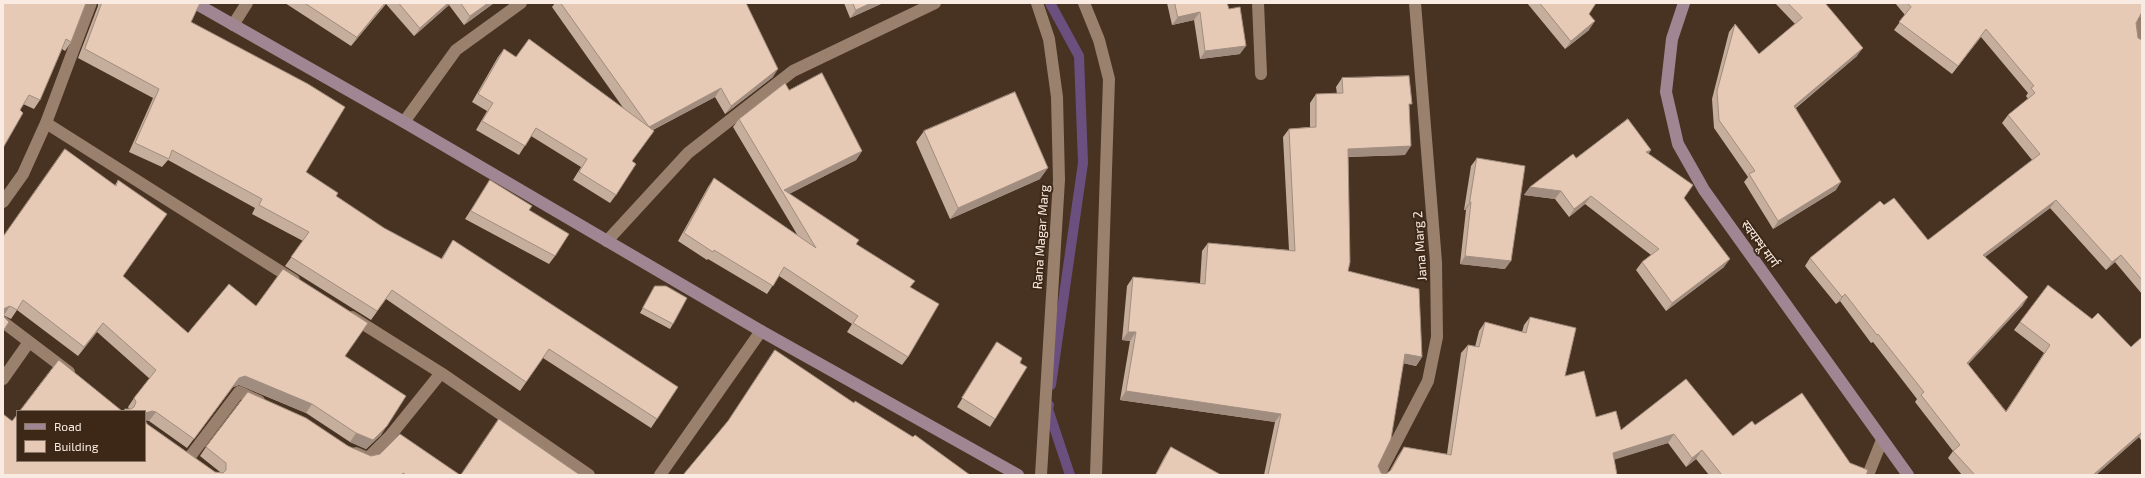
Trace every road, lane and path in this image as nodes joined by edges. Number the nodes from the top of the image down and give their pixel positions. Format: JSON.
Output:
{"nodes":[{"id":1,"x":92,"y":3,"type":"edge"},
{"id":2,"x":195,"y":3,"type":"edge"},
{"id":3,"x":247,"y":3,"type":"edge"},
{"id":4,"x":521,"y":3,"type":"edge"},
{"id":5,"x":935,"y":3,"type":"edge"},
{"id":6,"x":1036,"y":3,"type":"edge"},
{"id":7,"x":1084,"y":3,"type":"edge"},
{"id":8,"x":1258,"y":3,"type":"edge"},
{"id":9,"x":1415,"y":3,"type":"edge"},
{"id":10,"x":1684,"y":3,"type":"edge"},
{"id":11,"x":2142,"y":24,"type":"edge"},
{"id":12,"x":233,"y":25,"type":"junction"},
{"id":13,"x":2142,"y":44,"type":"edge"},
{"id":14,"x":1261,"y":74,"type":"dead end"},
{"id":15,"x":404,"y":122,"type":"junction"},
{"id":16,"x":46,"y":124,"type":"junction"},
{"id":17,"x":3,"y":202,"type":"edge"},
{"id":18,"x":607,"y":241,"type":"junction"},
{"id":19,"x":307,"y":289,"type":"edge"},
{"id":20,"x":341,"y":310,"type":"edge"},
{"id":21,"x":3,"y":322,"type":"edge"},
{"id":22,"x":761,"y":331,"type":"junction"},
{"id":23,"x":29,"y":342,"type":"junction"},
{"id":24,"x":441,"y":373,"type":"junction"},
{"id":25,"x":76,"y":377,"type":"edge"},
{"id":26,"x":3,"y":379,"type":"edge"},
{"id":27,"x":271,"y":406,"type":"edge"},
{"id":28,"x":1882,"y":440,"type":"junction"},
{"id":29,"x":177,"y":449,"type":"edge"},
{"id":30,"x":346,"y":449,"type":"edge"},
{"id":31,"x":189,"y":458,"type":"junction"},
{"id":32,"x":201,"y":467,"type":"edge"},
{"id":33,"x":589,"y":475,"type":"edge"},
{"id":34,"x":660,"y":475,"type":"edge"},
{"id":35,"x":1018,"y":475,"type":"edge"},
{"id":36,"x":1041,"y":475,"type":"edge"},
{"id":37,"x":1096,"y":475,"type":"edge"},
{"id":38,"x":1379,"y":475,"type":"edge"},
{"id":39,"x":1868,"y":475,"type":"edge"},
{"id":40,"x":1908,"y":475,"type":"edge"}],
"edges":[{"from":1,"to":16,"type":"street"},
{"from":2,"to":12,"type":"street"},
{"from":3,"to":12,"type":"street"},
{"from":4,"to":15,"type":"street"},
{"from":5,"to":18,"type":"street"},
{"from":6,"to":36,"type":"street","name":"Rana Magar Marg"},
{"from":7,"to":37,"type":"street"},
{"from":8,"to":14,"type":"street"},
{"from":9,"to":38,"type":"street","name":"Jana Marg 2"},
{"from":10,"to":28,"type":"street","name":"स्वयम्भू मार्ग"},
{"from":11,"to":13,"type":"street"},
{"from":12,"to":15,"type":"street"},
{"from":15,"to":18,"type":"street"},
{"from":16,"to":17,"type":"street"},
{"from":16,"to":19,"type":"street"},
{"from":18,"to":22,"type":"street"},
{"from":20,"to":24,"type":"street"},
{"from":21,"to":23,"type":"street"},
{"from":22,"to":34,"type":"street"},
{"from":22,"to":35,"type":"street"},
{"from":23,"to":25,"type":"street"},
{"from":23,"to":26,"type":"street"},
{"from":24,"to":30,"type":"street"},
{"from":24,"to":33,"type":"street"},
{"from":27,"to":31,"type":"street"},
{"from":28,"to":39,"type":"street"},
{"from":28,"to":40,"type":"street","name":"स्वयम्भू मार्ग"},
{"from":29,"to":31,"type":"street"},
{"from":31,"to":32,"type":"street"}]}
